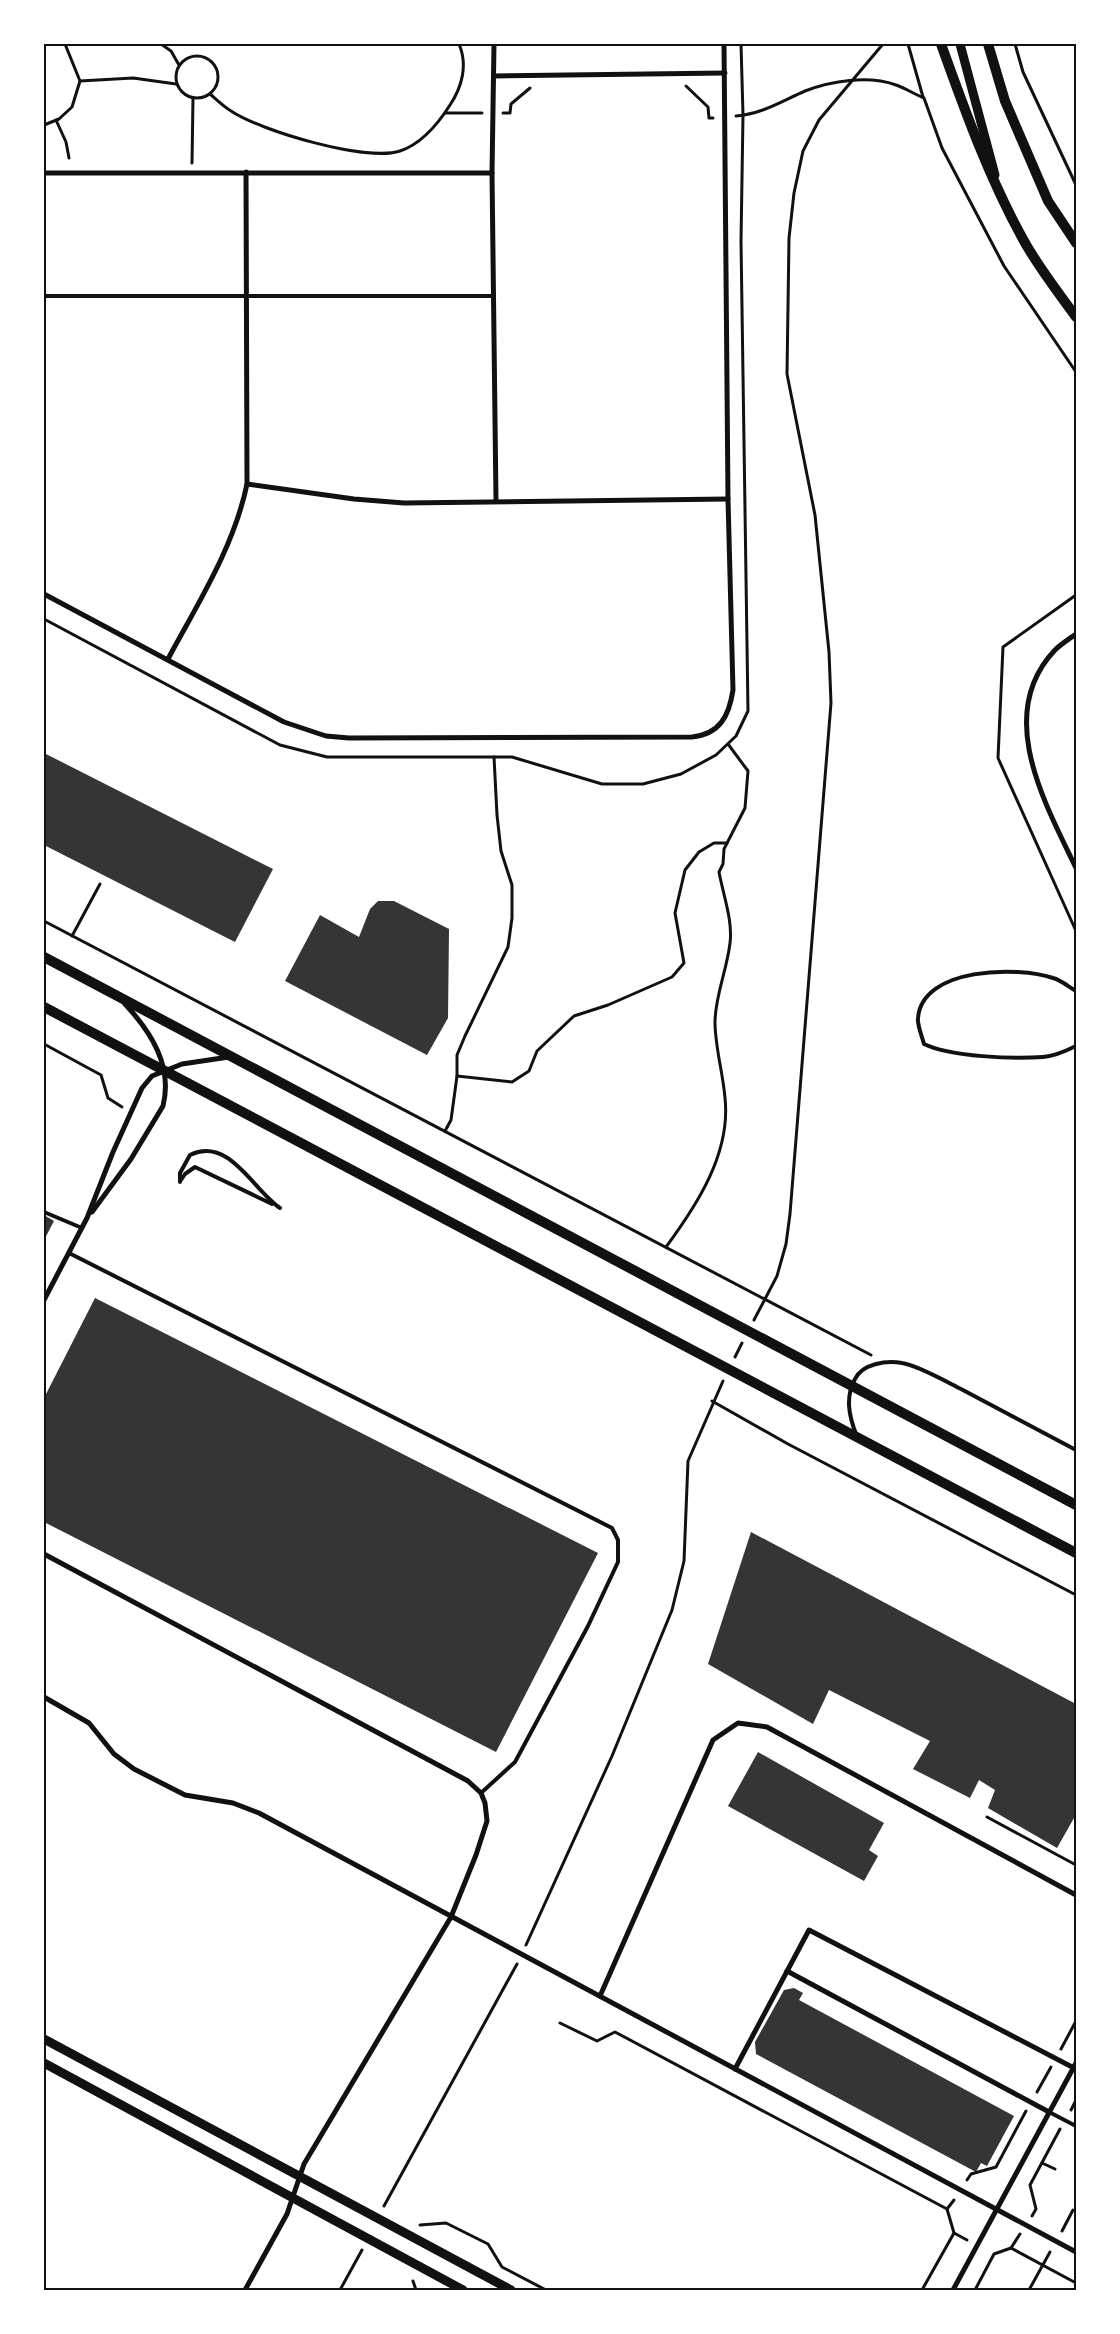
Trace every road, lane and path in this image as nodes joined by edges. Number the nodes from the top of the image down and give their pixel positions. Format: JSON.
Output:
{"nodes":[{"id":1,"x":65,"y":44,"type":"edge"},
{"id":2,"x":161,"y":44,"type":"edge"},
{"id":3,"x":459,"y":44,"type":"edge"},
{"id":4,"x":494,"y":44,"type":"edge"},
{"id":5,"x":724,"y":44,"type":"edge"},
{"id":6,"x":741,"y":44,"type":"edge"},
{"id":7,"x":883,"y":44,"type":"edge"},
{"id":8,"x":908,"y":44,"type":"edge"},
{"id":9,"x":941,"y":44,"type":"edge"},
{"id":10,"x":960,"y":44,"type":"edge"},
{"id":11,"x":988,"y":44,"type":"edge"},
{"id":12,"x":994,"y":44,"type":"edge"},
{"id":13,"x":1016,"y":45,"type":"edge"},
{"id":14,"x":992,"y":58,"type":"junction"},
{"id":15,"x":179,"y":65,"type":"junction"},
{"id":16,"x":725,"y":73,"type":"junction"},
{"id":17,"x":494,"y":76,"type":"junction"},
{"id":18,"x":80,"y":81,"type":"junction"},
{"id":19,"x":851,"y":81,"type":"junction"},
{"id":20,"x":176,"y":84,"type":"junction"},
{"id":21,"x":677,"y":86,"type":"dead end"},
{"id":22,"x":538,"y":88,"type":"dead end"},
{"id":23,"x":210,"y":94,"type":"junction"},
{"id":24,"x":193,"y":98,"type":"junction"},
{"id":25,"x":924,"y":98,"type":"junction"},
{"id":26,"x":445,"y":113,"type":"junction"},
{"id":27,"x":493,"y":113,"type":"junction"},
{"id":28,"x":743,"y":116,"type":"junction"},
{"id":29,"x":725,"y":117,"type":"junction"},
{"id":30,"x":56,"y":120,"type":"junction"},
{"id":31,"x":44,"y":125,"type":"edge"},
{"id":32,"x":192,"y":156,"type":"dead end"},
{"id":33,"x":69,"y":158,"type":"dead end"},
{"id":34,"x":246,"y":172,"type":"junction"},
{"id":35,"x":44,"y":173,"type":"edge"},
{"id":36,"x":492,"y":173,"type":"junction"},
{"id":37,"x":1076,"y":185,"type":"edge"},
{"id":38,"x":1002,"y":197,"type":"junction"},
{"id":39,"x":1076,"y":243,"type":"edge"},
{"id":40,"x":44,"y":296,"type":"edge"},
{"id":41,"x":495,"y":296,"type":"junction"},
{"id":42,"x":246,"y":297,"type":"junction"},
{"id":43,"x":1076,"y":317,"type":"edge"},
{"id":44,"x":1076,"y":372,"type":"edge"},
{"id":45,"x":247,"y":484,"type":"junction"},
{"id":46,"x":728,"y":499,"type":"junction"},
{"id":47,"x":496,"y":501,"type":"junction"},
{"id":48,"x":44,"y":594,"type":"edge"},
{"id":49,"x":44,"y":619,"type":"edge"},
{"id":50,"x":1076,"y":634,"type":"edge"},
{"id":51,"x":168,"y":659,"type":"junction"},
{"id":52,"x":728,"y":744,"type":"junction"},
{"id":53,"x":494,"y":757,"type":"junction"},
{"id":54,"x":727,"y":843,"type":"junction"},
{"id":55,"x":1076,"y":868,"type":"edge"},
{"id":56,"x":100,"y":884,"type":"dead end"},
{"id":57,"x":44,"y":921,"type":"edge"},
{"id":58,"x":72,"y":936,"type":"junction"},
{"id":59,"x":44,"y":957,"type":"edge"},
{"id":60,"x":1076,"y":991,"type":"edge"},
{"id":61,"x":119,"y":997,"type":"junction"},
{"id":62,"x":44,"y":1007,"type":"edge"},
{"id":63,"x":44,"y":1044,"type":"edge"},
{"id":64,"x":1076,"y":1046,"type":"edge"},
{"id":65,"x":230,"y":1057,"type":"junction"},
{"id":66,"x":164,"y":1071,"type":"junction"},
{"id":67,"x":458,"y":1076,"type":"junction"},
{"id":68,"x":130,"y":1112,"type":"junction"},
{"id":69,"x":445,"y":1131,"type":"junction"},
{"id":70,"x":180,"y":1182,"type":"joint"},
{"id":71,"x":44,"y":1212,"type":"edge"},
{"id":72,"x":87,"y":1218,"type":"junction"},
{"id":73,"x":82,"y":1228,"type":"junction"},
{"id":74,"x":666,"y":1247,"type":"junction"},
{"id":75,"x":68,"y":1254,"type":"junction"},
{"id":76,"x":765,"y":1299,"type":"junction"},
{"id":77,"x":44,"y":1300,"type":"edge"},
{"id":78,"x":748,"y":1332,"type":"junction"},
{"id":79,"x":888,"y":1363,"type":"junction"},
{"id":80,"x":729,"y":1369,"type":"junction"},
{"id":81,"x":851,"y":1387,"type":"junction"},
{"id":82,"x":712,"y":1401,"type":"junction"},
{"id":83,"x":857,"y":1436,"type":"junction"},
{"id":84,"x":1076,"y":1450,"type":"edge"},
{"id":85,"x":1076,"y":1505,"type":"edge"},
{"id":86,"x":1076,"y":1553,"type":"edge"},
{"id":87,"x":44,"y":1554,"type":"edge"},
{"id":88,"x":1076,"y":1595,"type":"edge"},
{"id":89,"x":44,"y":1697,"type":"edge"},
{"id":90,"x":481,"y":1794,"type":"junction"},
{"id":91,"x":987,"y":1817,"type":"dead end"},
{"id":92,"x":1076,"y":1865,"type":"edge"},
{"id":93,"x":1076,"y":1895,"type":"edge"},
{"id":94,"x":451,"y":1917,"type":"junction"},
{"id":95,"x":522,"y":1954,"type":"junction"},
{"id":96,"x":787,"y":1971,"type":"junction"},
{"id":97,"x":600,"y":1996,"type":"junction"},
{"id":98,"x":1076,"y":2021,"type":"edge"},
{"id":99,"x":560,"y":2023,"type":"dead end"},
{"id":100,"x":44,"y":2039,"type":"edge"},
{"id":101,"x":1055,"y":2058,"type":"junction"},
{"id":102,"x":44,"y":2062,"type":"edge"},
{"id":103,"x":1075,"y":2066,"type":"edge"},
{"id":104,"x":735,"y":2068,"type":"junction"},
{"id":105,"x":1076,"y":2100,"type":"edge"},
{"id":106,"x":1031,"y":2103,"type":"junction"},
{"id":107,"x":1049,"y":2112,"type":"junction"},
{"id":108,"x":1065,"y":2120,"type":"junction"},
{"id":109,"x":1076,"y":2126,"type":"edge"},
{"id":110,"x":1042,"y":2163,"type":"junction"},
{"id":111,"x":1055,"y":2169,"type":"dead end"},
{"id":112,"x":299,"y":2177,"type":"junction"},
{"id":113,"x":960,"y":2190,"type":"junction"},
{"id":114,"x":293,"y":2198,"type":"junction"},
{"id":115,"x":947,"y":2209,"type":"junction"},
{"id":116,"x":997,"y":2210,"type":"junction"},
{"id":117,"x":378,"y":2219,"type":"junction"},
{"id":118,"x":1026,"y":2225,"type":"junction"},
{"id":119,"x":368,"y":2238,"type":"junction"},
{"id":120,"x":1011,"y":2248,"type":"junction"},
{"id":121,"x":1076,"y":2252,"type":"edge"},
{"id":122,"x":414,"y":2281,"type":"dead end"},
{"id":123,"x":1076,"y":2283,"type":"edge"},
{"id":124,"x":245,"y":2290,"type":"edge"},
{"id":125,"x":340,"y":2290,"type":"edge"},
{"id":126,"x":416,"y":2290,"type":"edge"},
{"id":127,"x":463,"y":2290,"type":"edge"},
{"id":128,"x":511,"y":2290,"type":"edge"},
{"id":129,"x":922,"y":2290,"type":"edge"},
{"id":130,"x":953,"y":2290,"type":"edge"},
{"id":131,"x":974,"y":2290,"type":"edge"}],
"edges":[{"from":1,"to":18,"type":"path"},
{"from":2,"to":15,"type":"path"},
{"from":3,"to":26,"type":"path"},
{"from":4,"to":17,"type":"street"},
{"from":5,"to":16,"type":"street"},
{"from":6,"to":28,"type":"path"},
{"from":7,"to":19,"type":"path"},
{"from":8,"to":25,"type":"path"},
{"from":9,"to":38,"type":"main road"},
{"from":10,"to":38,"type":"street"},
{"from":11,"to":14,"type":"main road"},
{"from":12,"to":14,"type":"street"},
{"from":13,"to":37,"type":"path"},
{"from":14,"to":39,"type":"main road"},
{"from":15,"to":20,"type":"path"},
{"from":15,"to":23,"type":"path"},
{"from":16,"to":17,"type":"street"},
{"from":16,"to":29,"type":"street"},
{"from":17,"to":27,"type":"street"},
{"from":18,"to":20,"type":"path"},
{"from":18,"to":30,"type":"path"},
{"from":19,"to":25,"type":"path"},
{"from":19,"to":28,"type":"path"},
{"from":19,"to":76,"type":"path"},
{"from":20,"to":24,"type":"path"},
{"from":21,"to":29,"type":"path"},
{"from":22,"to":27,"type":"path"},
{"from":23,"to":24,"type":"path"},
{"from":23,"to":26,"type":"path"},
{"from":24,"to":32,"type":"path"},
{"from":25,"to":44,"type":"path"},
{"from":26,"to":27,"type":"path"},
{"from":27,"to":36,"type":"street"},
{"from":28,"to":29,"type":"path"},
{"from":28,"to":52,"type":"path"},
{"from":29,"to":46,"type":"street"},
{"from":30,"to":31,"type":"path"},
{"from":30,"to":33,"type":"path"},
{"from":34,"to":35,"type":"street"},
{"from":34,"to":36,"type":"street"},
{"from":34,"to":42,"type":"street"},
{"from":36,"to":41,"type":"street"},
{"from":38,"to":43,"type":"main road"},
{"from":40,"to":42,"type":"lane"},
{"from":41,"to":42,"type":"lane"},
{"from":41,"to":47,"type":"street"},
{"from":42,"to":45,"type":"street"},
{"from":45,"to":47,"type":"street"},
{"from":45,"to":51,"type":"street"},
{"from":46,"to":47,"type":"street"},
{"from":46,"to":51,"type":"street"},
{"from":48,"to":51,"type":"street"},
{"from":49,"to":53,"type":"path"},
{"from":50,"to":55,"type":"street"},
{"from":52,"to":53,"type":"path"},
{"from":52,"to":54,"type":"path"},
{"from":53,"to":67,"type":"path"},
{"from":54,"to":67,"type":"path"},
{"from":54,"to":74,"type":"path"},
{"from":56,"to":58,"type":"path"},
{"from":57,"to":58,"type":"path"},
{"from":58,"to":69,"type":"path"},
{"from":59,"to":61,"type":"main road"},
{"from":60,"to":64,"type":"lane"},
{"from":61,"to":65,"type":"main road"},
{"from":61,"to":66,"type":"street"},
{"from":62,"to":66,"type":"main road"},
{"from":63,"to":68,"type":"path"},
{"from":65,"to":66,"type":"street"},
{"from":65,"to":78,"type":"main road"},
{"from":66,"to":68,"type":"street"},
{"from":66,"to":72,"type":"street"},
{"from":66,"to":80,"type":"main road"},
{"from":67,"to":69,"type":"path"},
{"from":68,"to":72,"type":"street"},
{"from":69,"to":74,"type":"path"},
{"from":70,"to":70,"type":"lane"},
{"from":71,"to":73,"type":"lane"},
{"from":72,"to":73,"type":"street"},
{"from":73,"to":75,"type":"street"},
{"from":74,"to":76,"type":"path"},
{"from":75,"to":77,"type":"street"},
{"from":75,"to":90,"type":"lane"},
{"from":76,"to":78,"type":"path"},
{"from":76,"to":79,"type":"path"},
{"from":78,"to":80,"type":"path"},
{"from":78,"to":81,"type":"main road"},
{"from":79,"to":81,"type":"lane"},
{"from":79,"to":84,"type":"lane"},
{"from":80,"to":82,"type":"path"},
{"from":80,"to":83,"type":"main road"},
{"from":81,"to":83,"type":"lane"},
{"from":81,"to":85,"type":"main road"},
{"from":82,"to":88,"type":"path"},
{"from":82,"to":95,"type":"path"},
{"from":83,"to":86,"type":"main road"},
{"from":87,"to":90,"type":"street"},
{"from":89,"to":94,"type":"street"},
{"from":90,"to":94,"type":"street"},
{"from":91,"to":92,"type":"path"},
{"from":93,"to":97,"type":"street"},
{"from":94,"to":95,"type":"street"},
{"from":94,"to":112,"type":"street"},
{"from":95,"to":97,"type":"street"},
{"from":95,"to":117,"type":"path"},
{"from":96,"to":101,"type":"street"},
{"from":96,"to":104,"type":"street"},
{"from":96,"to":106,"type":"street"},
{"from":97,"to":104,"type":"street"},
{"from":98,"to":101,"type":"path"},
{"from":99,"to":115,"type":"path"},
{"from":100,"to":112,"type":"street"},
{"from":101,"to":103,"type":"street"},
{"from":101,"to":106,"type":"path"},
{"from":102,"to":114,"type":"street"},
{"from":103,"to":107,"type":"street"},
{"from":104,"to":113,"type":"street"},
{"from":105,"to":108,"type":"path"},
{"from":106,"to":107,"type":"street"},
{"from":106,"to":113,"type":"path"},
{"from":107,"to":108,"type":"lane"},
{"from":107,"to":116,"type":"street"},
{"from":108,"to":109,"type":"lane"},
{"from":108,"to":110,"type":"path"},
{"from":110,"to":111,"type":"path"},
{"from":110,"to":118,"type":"path"},
{"from":112,"to":114,"type":"street"},
{"from":112,"to":117,"type":"street"},
{"from":113,"to":115,"type":"path"},
{"from":113,"to":116,"type":"street"},
{"from":114,"to":119,"type":"street"},
{"from":114,"to":124,"type":"street"},
{"from":115,"to":129,"type":"path"},
{"from":116,"to":118,"type":"street"},
{"from":116,"to":130,"type":"street"},
{"from":117,"to":128,"type":"street"},
{"from":118,"to":120,"type":"path"},
{"from":118,"to":121,"type":"street"},
{"from":119,"to":125,"type":"path"},
{"from":119,"to":127,"type":"street"},
{"from":120,"to":123,"type":"path"},
{"from":120,"to":131,"type":"path"},
{"from":122,"to":126,"type":"path"}]}
